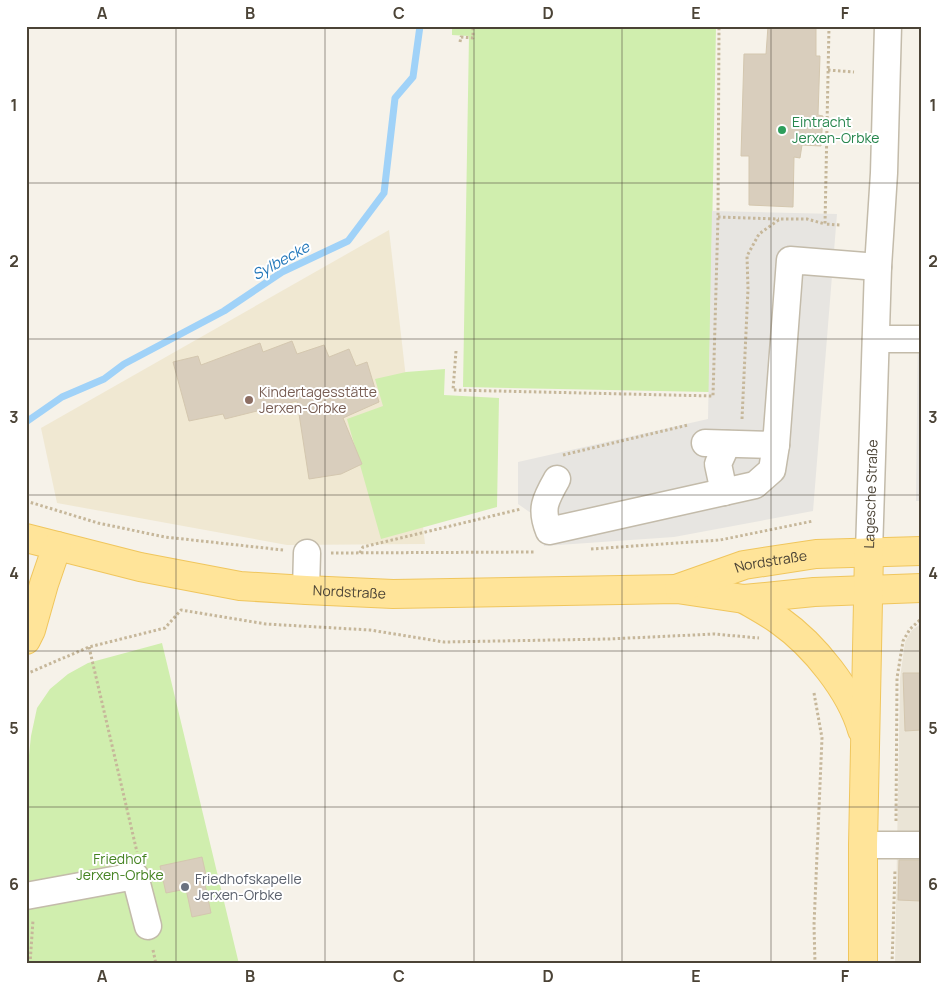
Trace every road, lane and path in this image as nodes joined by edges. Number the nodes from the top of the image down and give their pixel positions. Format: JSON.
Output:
{"nodes":[{"id":1,"x":473,"y":26,"type":"edge"},
{"id":2,"x":719,"y":26,"type":"edge"},
{"id":3,"x":829,"y":26,"type":"edge"},
{"id":4,"x":888,"y":26,"type":"edge"},
{"id":5,"x":460,"y":42,"type":"dead end"},
{"id":6,"x":828,"y":70,"type":"junction"},
{"id":7,"x":854,"y":72,"type":"dead end"},
{"id":8,"x":718,"y":217,"type":"junction"},
{"id":9,"x":780,"y":219,"type":"junction"},
{"id":10,"x":825,"y":224,"type":"junction"},
{"id":11,"x":840,"y":225,"type":"dead end"},
{"id":12,"x":878,"y":267,"type":"junction"},
{"id":13,"x":876,"y":338,"type":"junction"},
{"id":14,"x":921,"y":339,"type":"edge"},
{"id":15,"x":456,"y":351,"type":"dead end"},
{"id":16,"x":717,"y":433,"type":"junction"},
{"id":17,"x":776,"y":445,"type":"junction"},
{"id":18,"x":558,"y":470,"type":"joint"},
{"id":19,"x":724,"y":492,"type":"junction"},
{"id":20,"x":26,"y":501,"type":"edge"},
{"id":21,"x":530,"y":507,"type":"dead end"},
{"id":22,"x":813,"y":521,"type":"dead end"},
{"id":23,"x":26,"y":538,"type":"edge"},
{"id":24,"x":57,"y":546,"type":"junction"},
{"id":25,"x":584,"y":550,"type":"dead end"},
{"id":26,"x":921,"y":551,"type":"edge"},
{"id":27,"x":536,"y":552,"type":"dead end"},
{"id":28,"x":869,"y":552,"type":"junction"},
{"id":29,"x":307,"y":553,"type":"junction"},
{"id":30,"x":360,"y":554,"type":"junction"},
{"id":31,"x":921,"y":588,"type":"edge"},
{"id":32,"x":677,"y":589,"type":"junction"},
{"id":33,"x":306,"y":590,"type":"junction"},
{"id":34,"x":869,"y":590,"type":"junction"},
{"id":35,"x":744,"y":599,"type":"junction"},
{"id":36,"x":921,"y":619,"type":"edge"},
{"id":37,"x":760,"y":638,"type":"dead end"},
{"id":38,"x":26,"y":640,"type":"edge"},
{"id":39,"x":89,"y":647,"type":"junction"},
{"id":40,"x":26,"y":674,"type":"edge"},
{"id":41,"x":814,"y":690,"type":"dead end"},
{"id":42,"x":866,"y":742,"type":"junction"},
{"id":43,"x":863,"y":845,"type":"junction"},
{"id":44,"x":908,"y":845,"type":"edge"},
{"id":45,"x":135,"y":876,"type":"junction"},
{"id":46,"x":30,"y":895,"type":"edge"},
{"id":47,"x":148,"y":926,"type":"dead end"},
{"id":48,"x":30,"y":964,"type":"edge"},
{"id":49,"x":815,"y":964,"type":"edge"},
{"id":50,"x":863,"y":964,"type":"edge"},
{"id":51,"x":892,"y":964,"type":"edge"}],
"edges":[{"from":1,"to":5,"type":"path"},
{"from":2,"to":8,"type":"path"},
{"from":3,"to":6,"type":"path"},
{"from":4,"to":12,"type":"street","name":"Lagesche Straße"},
{"from":6,"to":7,"type":"path"},
{"from":6,"to":10,"type":"path"},
{"from":8,"to":9,"type":"path"},
{"from":8,"to":15,"type":"path"},
{"from":9,"to":10,"type":"path"},
{"from":9,"to":16,"type":"path"},
{"from":10,"to":11,"type":"path"},
{"from":12,"to":13,"type":"street","name":"Lagesche Straße"},
{"from":12,"to":17,"type":"street"},
{"from":13,"to":14,"type":"street"},
{"from":13,"to":28,"type":"street","name":"Lagesche Straße"},
{"from":16,"to":17,"type":"street"},
{"from":16,"to":18,"type":"path"},
{"from":16,"to":19,"type":"street"},
{"from":17,"to":19,"type":"street"},
{"from":18,"to":19,"type":"street"},
{"from":20,"to":29,"type":"path"},
{"from":21,"to":30,"type":"path"},
{"from":22,"to":25,"type":"path"},
{"from":23,"to":24,"type":"main road","name":"Nordstraße"},
{"from":24,"to":33,"type":"main road","name":"Nordstraße"},
{"from":24,"to":38,"type":"main road"},
{"from":26,"to":28,"type":"main road","name":"Nordstraße"},
{"from":27,"to":30,"type":"path"},
{"from":28,"to":32,"type":"main road","name":"Nordstraße"},
{"from":28,"to":34,"type":"main road","name":"Lagesche Straße"},
{"from":29,"to":30,"type":"path"},
{"from":29,"to":33,"type":"street"},
{"from":31,"to":34,"type":"main road","name":"Nordstraße"},
{"from":32,"to":33,"type":"main road","name":"Nordstraße"},
{"from":32,"to":35,"type":"main road","name":"Nordstraße"},
{"from":34,"to":35,"type":"main road","name":"Nordstraße"},
{"from":34,"to":42,"type":"main road","name":"Lagesche Straße"},
{"from":35,"to":42,"type":"main road"},
{"from":36,"to":44,"type":"path"},
{"from":37,"to":39,"type":"path"},
{"from":39,"to":40,"type":"path"},
{"from":39,"to":45,"type":"path"},
{"from":41,"to":49,"type":"path"},
{"from":42,"to":43,"type":"main road","name":"Lagesche Straße"},
{"from":43,"to":44,"type":"street"},
{"from":43,"to":50,"type":"main road","name":"Lagesche Straße"},
{"from":44,"to":51,"type":"path"},
{"from":45,"to":46,"type":"street"},
{"from":45,"to":47,"type":"street"},
{"from":46,"to":48,"type":"path"}]}
